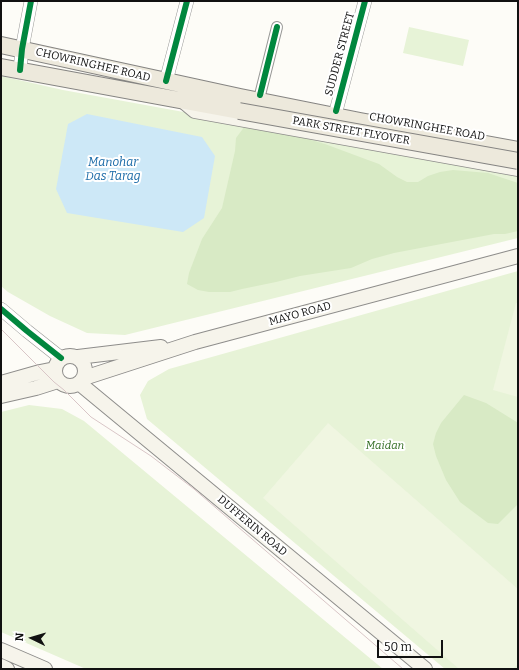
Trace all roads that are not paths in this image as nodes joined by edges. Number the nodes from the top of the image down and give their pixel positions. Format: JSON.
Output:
{"nodes":[{"id":1,"x":31,"y":1,"type":"edge"},
{"id":2,"x":187,"y":1,"type":"edge"},
{"id":3,"x":365,"y":1,"type":"edge"},
{"id":4,"x":277,"y":27,"type":"dead end"},
{"id":5,"x":1,"y":45,"type":"edge"},
{"id":6,"x":22,"y":49,"type":"junction"},
{"id":7,"x":1,"y":67,"type":"edge"},
{"id":8,"x":20,"y":70,"type":"junction"},
{"id":9,"x":166,"y":81,"type":"junction"},
{"id":10,"x":184,"y":93,"type":"junction"},
{"id":11,"x":260,"y":95,"type":"junction"},
{"id":12,"x":239,"y":104,"type":"junction"},
{"id":13,"x":336,"y":111,"type":"junction"},
{"id":14,"x":518,"y":144,"type":"edge"},
{"id":15,"x":518,"y":150,"type":"edge"},
{"id":16,"x":518,"y":161,"type":"edge"},
{"id":17,"x":518,"y":169,"type":"edge"},
{"id":18,"x":518,"y":256,"type":"edge"},
{"id":19,"x":1,"y":309,"type":"edge"},
{"id":20,"x":195,"y":342,"type":"junction"},
{"id":21,"x":78,"y":357,"type":"junction"},
{"id":22,"x":58,"y":369,"type":"junction"},
{"id":23,"x":82,"y":381,"type":"junction"},
{"id":24,"x":1,"y":383,"type":"edge"},
{"id":25,"x":1,"y":396,"type":"edge"},
{"id":26,"x":1,"y":650,"type":"edge"},
{"id":27,"x":1,"y":666,"type":"edge"},
{"id":28,"x":8,"y":669,"type":"edge"},
{"id":29,"x":45,"y":669,"type":"edge"},
{"id":30,"x":425,"y":669,"type":"edge"}],
"edges":[{"from":1,"to":6,"type":"street"},
{"from":2,"to":9,"type":"street"},
{"from":3,"to":13,"type":"street","name":"SUDDER STREET"},
{"from":4,"to":11,"type":"street"},
{"from":5,"to":6,"type":"main road","name":"CHOWRINGHEE ROAD"},
{"from":6,"to":8,"type":"street"},
{"from":6,"to":9,"type":"main road","name":"CHOWRINGHEE ROAD"},
{"from":7,"to":8,"type":"main road","name":"CHOWRINGHEE ROAD"},
{"from":8,"to":10,"type":"main road","name":"CHOWRINGHEE ROAD"},
{"from":9,"to":10,"type":"main road","name":"CHOWRINGHEE ROAD"},
{"from":10,"to":11,"type":"main road","name":"CHOWRINGHEE ROAD"},
{"from":10,"to":12,"type":"main road","name":"PARK STREET FLYOVER"},
{"from":10,"to":17,"type":"main road"},
{"from":11,"to":13,"type":"main road","name":"CHOWRINGHEE ROAD"},
{"from":12,"to":15,"type":"main road","name":"PARK STREET FLYOVER"},
{"from":12,"to":16,"type":"main road","name":"PARK STREET FLYOVER","bridge":true},
{"from":13,"to":14,"type":"main road","name":"CHOWRINGHEE ROAD"},
{"from":18,"to":20,"type":"main road","name":"MAYO ROAD"},
{"from":19,"to":22,"type":"street"},
{"from":20,"to":21,"type":"main road"},
{"from":20,"to":23,"type":"main road","name":"MAYO ROAD"},
{"from":21,"to":22,"type":"main road"},
{"from":21,"to":23,"type":"main road"},
{"from":22,"to":23,"type":"main road"},
{"from":22,"to":24,"type":"main road"},
{"from":22,"to":25,"type":"main road"},
{"from":23,"to":30,"type":"main road","name":"DUFFERIN ROAD"},
{"from":26,"to":29,"type":"main road"},
{"from":27,"to":28,"type":"main road"}]}
